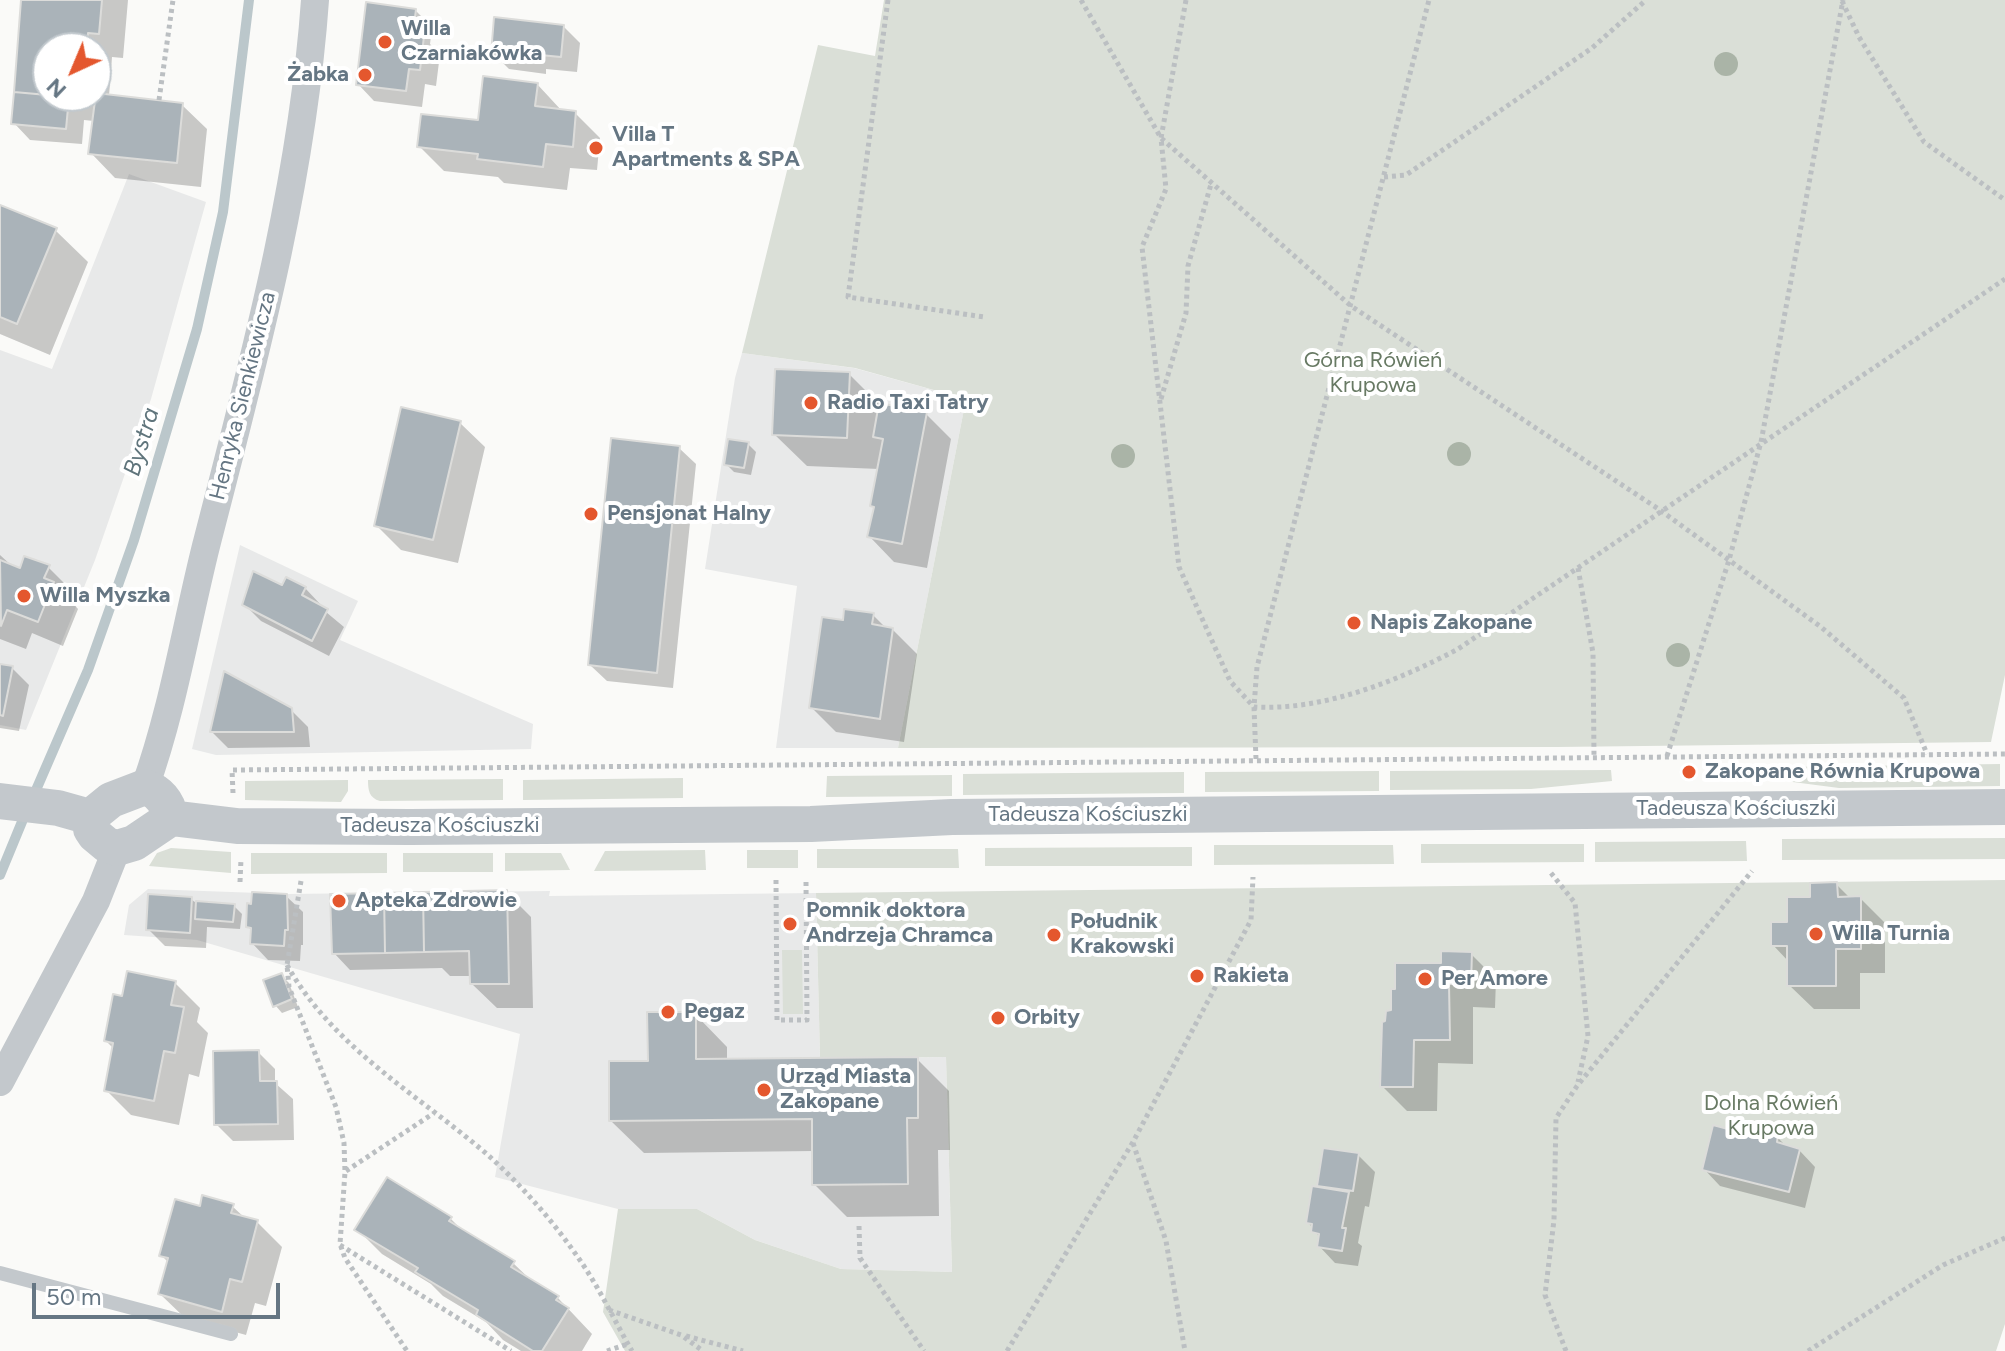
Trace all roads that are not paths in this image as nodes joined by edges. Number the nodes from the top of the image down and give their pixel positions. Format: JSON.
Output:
{"nodes":[{"id":1,"x":315,"y":0,"type":"edge"},
{"id":2,"x":145,"y":787,"type":"junction"},
{"id":3,"x":0,"y":801,"type":"edge"},
{"id":4,"x":2005,"y":807,"type":"edge"},
{"id":5,"x":74,"y":812,"type":"junction"},
{"id":6,"x":171,"y":818,"type":"junction"},
{"id":7,"x":117,"y":848,"type":"junction"},
{"id":8,"x":0,"y":1082,"type":"edge"},
{"id":9,"x":0,"y":1273,"type":"edge"},
{"id":10,"x":231,"y":1334,"type":"dead end"}],
"edges":[{"from":1,"to":2,"type":"street","name":"Henryka Sienkiewicza"},
{"from":2,"to":5,"type":"street"},
{"from":2,"to":6,"type":"street"},
{"from":3,"to":5,"type":"street"},
{"from":4,"to":6,"type":"street","name":"Tadeusza Kościuszki"},
{"from":5,"to":7,"type":"street"},
{"from":6,"to":7,"type":"street"},
{"from":7,"to":8,"type":"street"},
{"from":9,"to":10,"type":"lane"}]}
